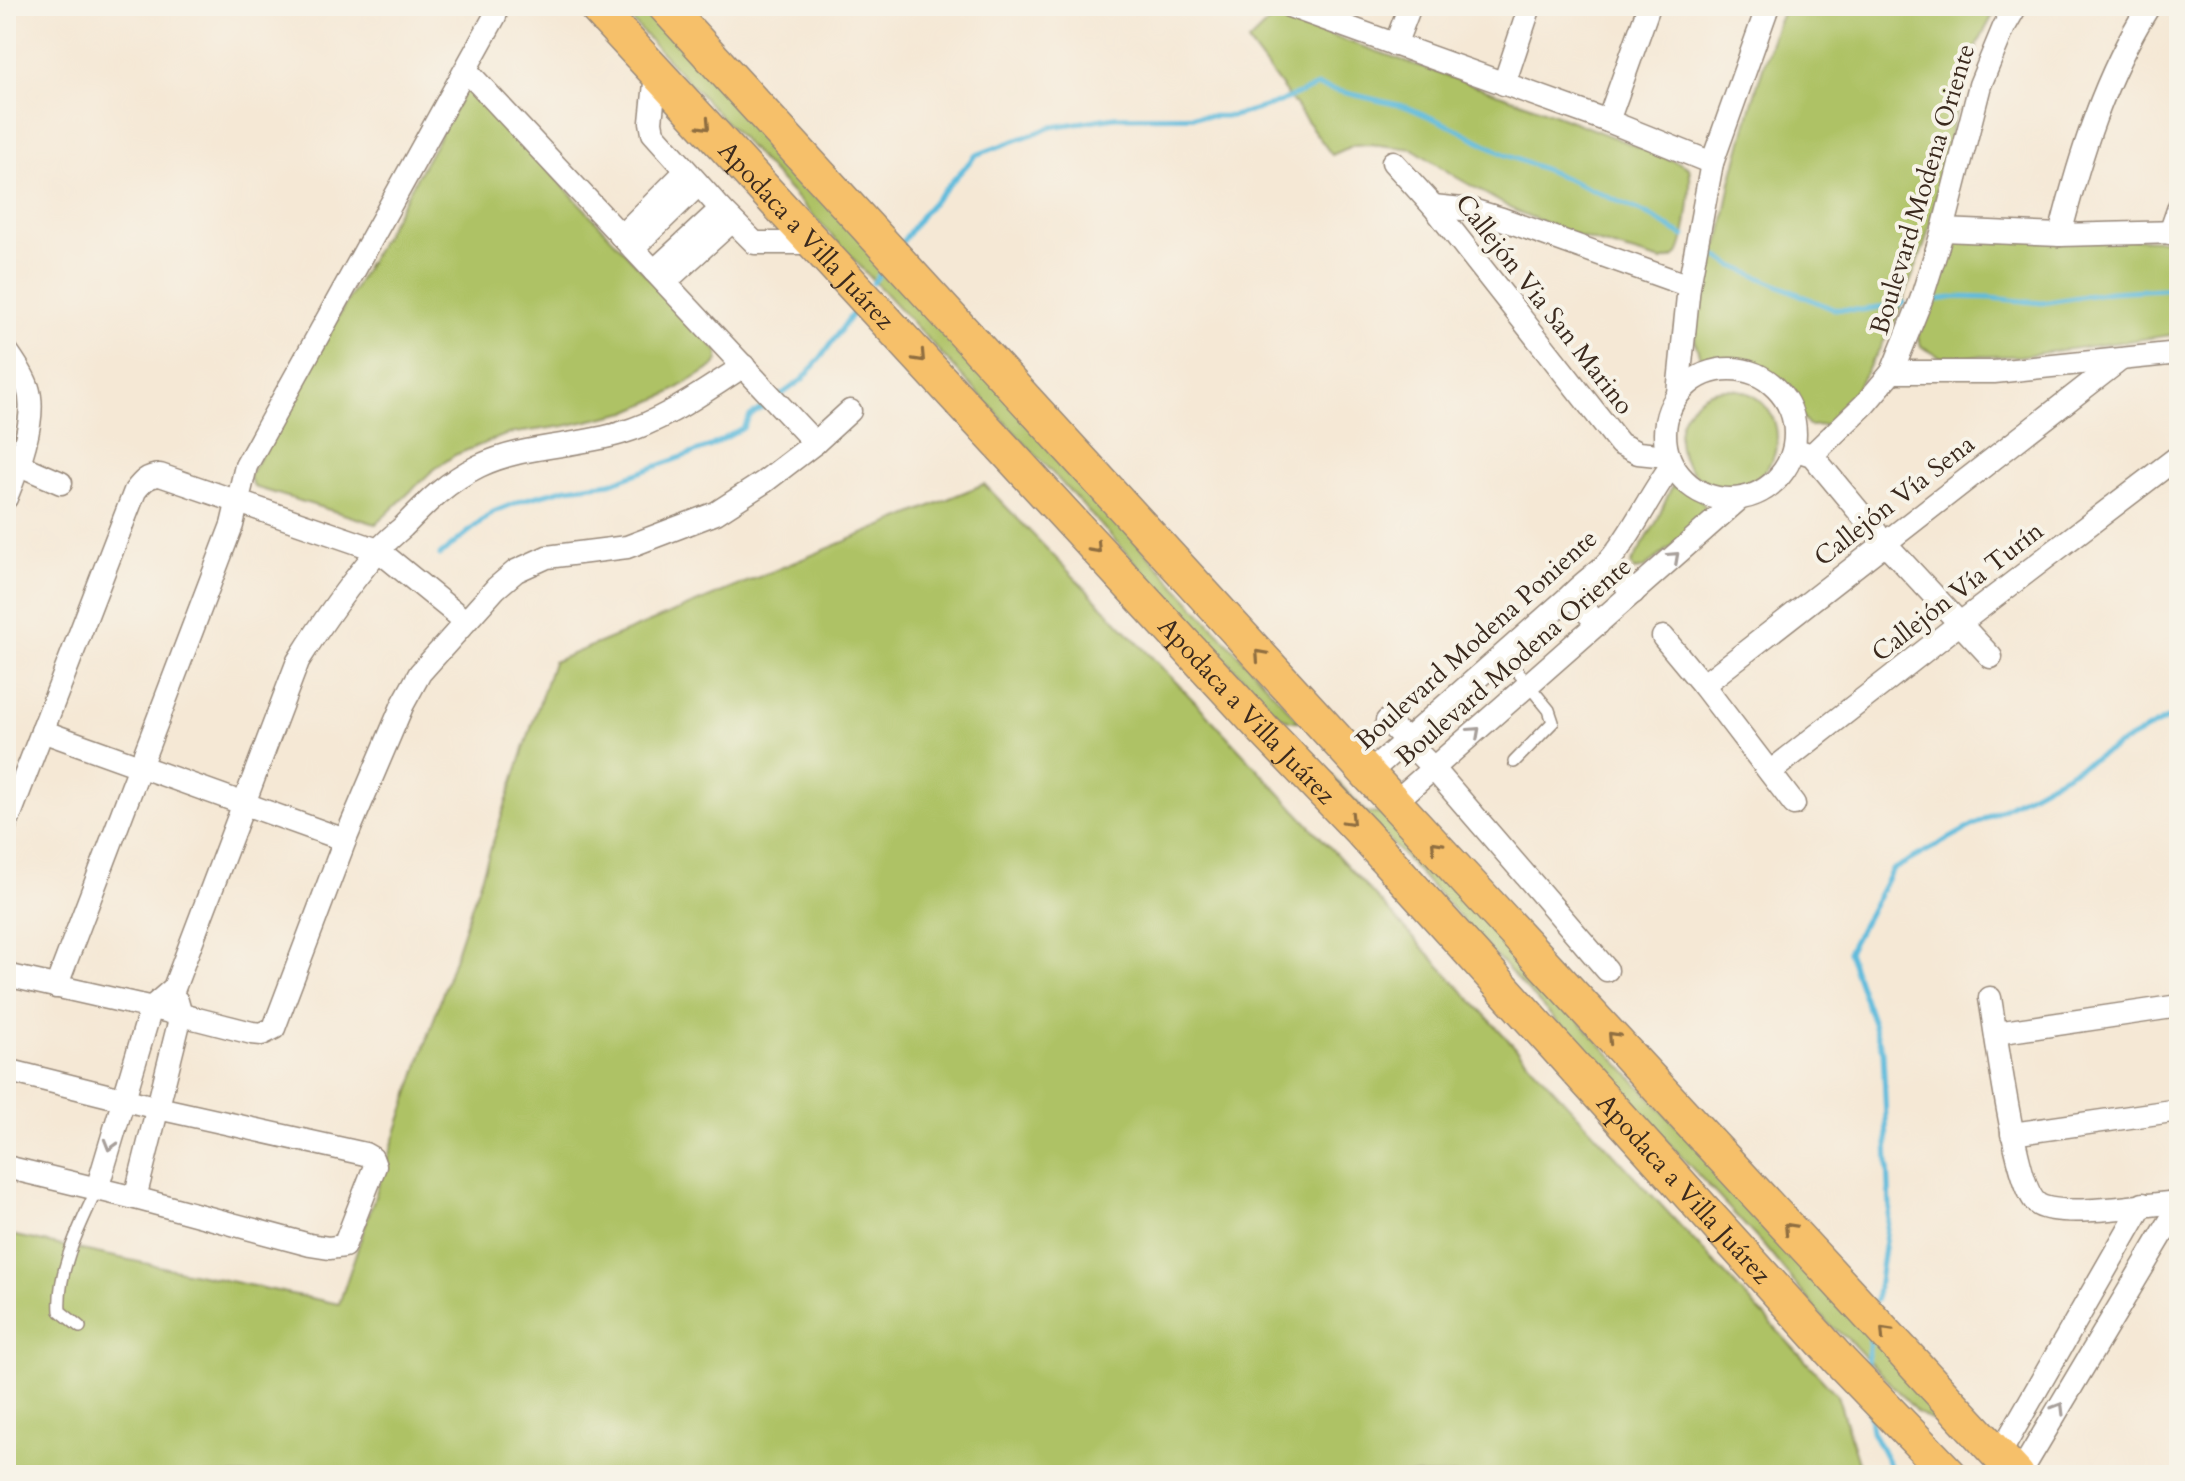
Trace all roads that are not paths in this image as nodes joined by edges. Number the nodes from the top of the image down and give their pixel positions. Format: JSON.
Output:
{"nodes":[{"id":1,"x":595,"y":6,"type":"edge"},
{"id":2,"x":665,"y":6,"type":"edge"},
{"id":3,"x":1410,"y":6,"type":"edge"},
{"id":4,"x":1530,"y":6,"type":"edge"},
{"id":5,"x":1649,"y":6,"type":"edge"},
{"id":6,"x":1768,"y":6,"type":"edge"},
{"id":7,"x":2016,"y":6,"type":"edge"},
{"id":8,"x":2149,"y":6,"type":"edge"},
{"id":9,"x":1292,"y":7,"type":"edge"},
{"id":10,"x":495,"y":16,"type":"dead end"},
{"id":11,"x":1395,"y":45,"type":"junction"},
{"id":12,"x":466,"y":70,"type":"junction"},
{"id":13,"x":656,"y":73,"type":"junction"},
{"id":14,"x":1504,"y":84,"type":"junction"},
{"id":15,"x":1608,"y":121,"type":"junction"},
{"id":16,"x":1393,"y":162,"type":"dead end"},
{"id":17,"x":1712,"y":163,"type":"junction"},
{"id":18,"x":692,"y":178,"type":"junction"},
{"id":19,"x":1433,"y":206,"type":"junction"},
{"id":20,"x":2179,"y":207,"type":"edge"},
{"id":21,"x":727,"y":215,"type":"junction"},
{"id":22,"x":1943,"y":230,"type":"junction"},
{"id":23,"x":2175,"y":232,"type":"edge"},
{"id":24,"x":2060,"y":235,"type":"junction"},
{"id":25,"x":627,"y":242,"type":"junction"},
{"id":26,"x":814,"y":243,"type":"junction"},
{"id":27,"x":659,"y":276,"type":"junction"},
{"id":28,"x":1689,"y":286,"type":"junction"},
{"id":29,"x":6,"y":350,"type":"edge"},
{"id":30,"x":2179,"y":353,"type":"edge"},
{"id":31,"x":2120,"y":360,"type":"junction"},
{"id":32,"x":744,"y":366,"type":"junction"},
{"id":33,"x":1892,"y":372,"type":"junction"},
{"id":34,"x":1678,"y":393,"type":"junction"},
{"id":35,"x":850,"y":411,"type":"dead end"},
{"id":36,"x":815,"y":443,"type":"junction"},
{"id":37,"x":1803,"y":452,"type":"junction"},
{"id":38,"x":2179,"y":456,"type":"edge"},
{"id":39,"x":1670,"y":460,"type":"junction"},
{"id":40,"x":20,"y":465,"type":"junction"},
{"id":41,"x":61,"y":483,"type":"dead end"},
{"id":42,"x":6,"y":498,"type":"edge"},
{"id":43,"x":1739,"y":499,"type":"junction"},
{"id":44,"x":239,"y":501,"type":"junction"},
{"id":45,"x":1884,"y":542,"type":"junction"},
{"id":46,"x":378,"y":550,"type":"junction"},
{"id":47,"x":1607,"y":563,"type":"junction"},
{"id":48,"x":1633,"y":593,"type":"junction"},
{"id":49,"x":1571,"y":595,"type":"junction"},
{"id":50,"x":465,"y":621,"type":"junction"},
{"id":51,"x":1598,"y":624,"type":"junction"},
{"id":52,"x":1959,"y":624,"type":"junction"},
{"id":53,"x":1663,"y":637,"type":"dead end"},
{"id":54,"x":1503,"y":654,"type":"junction"},
{"id":55,"x":1991,"y":657,"type":"dead end"},
{"id":56,"x":1529,"y":685,"type":"junction"},
{"id":57,"x":1703,"y":685,"type":"junction"},
{"id":58,"x":1387,"y":721,"type":"dead end"},
{"id":59,"x":1264,"y":730,"type":"junction"},
{"id":60,"x":42,"y":731,"type":"junction"},
{"id":61,"x":1405,"y":740,"type":"junction"},
{"id":62,"x":1514,"y":762,"type":"dead end"},
{"id":63,"x":141,"y":767,"type":"junction"},
{"id":64,"x":1433,"y":768,"type":"junction"},
{"id":65,"x":1770,"y":772,"type":"junction"},
{"id":66,"x":1368,"y":774,"type":"junction"},
{"id":67,"x":1395,"y":802,"type":"junction"},
{"id":68,"x":243,"y":804,"type":"junction"},
{"id":69,"x":1794,"y":804,"type":"dead end"},
{"id":70,"x":6,"y":825,"type":"edge"},
{"id":71,"x":345,"y":840,"type":"junction"},
{"id":72,"x":1607,"y":970,"type":"dead end"},
{"id":73,"x":6,"y":975,"type":"edge"},
{"id":74,"x":56,"y":987,"type":"junction"},
{"id":75,"x":174,"y":988,"type":"junction"},
{"id":76,"x":1990,"y":998,"type":"dead end"},
{"id":77,"x":2179,"y":1006,"type":"edge"},
{"id":78,"x":151,"y":1008,"type":"junction"},
{"id":79,"x":181,"y":1015,"type":"junction"},
{"id":80,"x":1996,"y":1033,"type":"junction"},
{"id":81,"x":6,"y":1070,"type":"edge"},
{"id":82,"x":123,"y":1099,"type":"junction"},
{"id":83,"x":158,"y":1108,"type":"junction"},
{"id":84,"x":2179,"y":1110,"type":"edge"},
{"id":85,"x":2012,"y":1134,"type":"junction"},
{"id":86,"x":6,"y":1167,"type":"edge"},
{"id":87,"x":97,"y":1189,"type":"junction"},
{"id":88,"x":135,"y":1198,"type":"junction"},
{"id":89,"x":2143,"y":1204,"type":"junction"},
{"id":90,"x":2179,"y":1204,"type":"edge"},
{"id":91,"x":2086,"y":1303,"type":"junction"},
{"id":92,"x":2112,"y":1321,"type":"junction"},
{"id":93,"x":80,"y":1327,"type":"dead end"},
{"id":94,"x":1896,"y":1417,"type":"junction"},
{"id":95,"x":2006,"y":1471,"type":"edge"},
{"id":96,"x":1950,"y":1475,"type":"edge"}],
"edges":[{"from":1,"to":13,"type":"main road","name":"Apodaca a Villa Juárez"},
{"from":66,"to":2,"type":"main road","name":"Apodaca a Villa Juárez","one_way":true},
{"from":3,"to":11,"type":"street"},
{"from":4,"to":14,"type":"street"},
{"from":5,"to":15,"type":"street"},
{"from":6,"to":17,"type":"street"},
{"from":7,"to":22,"type":"street","name":"Boulevard Modena Oriente"},
{"from":8,"to":24,"type":"street"},
{"from":9,"to":11,"type":"street"},
{"from":10,"to":12,"type":"street"},
{"from":11,"to":14,"type":"street"},
{"from":12,"to":25,"type":"street"},
{"from":12,"to":44,"type":"street"},
{"from":13,"to":18,"type":"street"},
{"from":13,"to":26,"type":"main road","name":"Apodaca a Villa Juárez","one_way":true},
{"from":14,"to":15,"type":"street"},
{"from":15,"to":17,"type":"street"},
{"from":16,"to":19,"type":"street","name":"Callejón Via San Marino"},
{"from":17,"to":28,"type":"street"},
{"from":18,"to":21,"type":"street"},
{"from":18,"to":25,"type":"street"},
{"from":19,"to":28,"type":"street"},
{"from":19,"to":39,"type":"street","name":"Callejón Via San Marino"},
{"from":20,"to":23,"type":"street"},
{"from":21,"to":26,"type":"street"},
{"from":21,"to":27,"type":"street"},
{"from":22,"to":24,"type":"street"},
{"from":22,"to":33,"type":"street","name":"Boulevard Modena Oriente"},
{"from":23,"to":24,"type":"street"},
{"from":25,"to":27,"type":"street"},
{"from":26,"to":59,"type":"main road","name":"Apodaca a Villa Juárez","one_way":true},
{"from":27,"to":32,"type":"street"},
{"from":28,"to":34,"type":"street"},
{"from":29,"to":40,"type":"street"},
{"from":30,"to":31,"type":"street"},
{"from":31,"to":33,"type":"street"},
{"from":31,"to":45,"type":"street","name":"Callejón Vía Sena"},
{"from":32,"to":36,"type":"street"},
{"from":32,"to":46,"type":"street"},
{"from":33,"to":37,"type":"street","name":"Boulevard Modena Oriente"},
{"from":34,"to":37,"type":"street"},
{"from":34,"to":39,"type":"street"},
{"from":35,"to":36,"type":"street"},
{"from":36,"to":50,"type":"street"},
{"from":37,"to":43,"type":"street"},
{"from":37,"to":45,"type":"street"},
{"from":38,"to":52,"type":"street","name":"Callejón Vía Turín"},
{"from":39,"to":43,"type":"street"},
{"from":39,"to":47,"type":"street","name":"Boulevard Modena Poniente"},
{"from":40,"to":41,"type":"street"},
{"from":40,"to":42,"type":"street"},
{"from":48,"to":43,"type":"street","name":"Boulevard Modena Oriente","one_way":true},
{"from":44,"to":46,"type":"street"},
{"from":44,"to":60,"type":"street"},
{"from":44,"to":63,"type":"street"},
{"from":45,"to":52,"type":"street"},
{"from":45,"to":57,"type":"street","name":"Callejón Vía Sena"},
{"from":46,"to":50,"type":"street"},
{"from":46,"to":68,"type":"street"},
{"from":47,"to":48,"type":"street"},
{"from":47,"to":49,"type":"street","name":"Boulevard Modena Poniente"},
{"from":48,"to":51,"type":"street","name":"Boulevard Modena Oriente"},
{"from":49,"to":51,"type":"street"},
{"from":49,"to":54,"type":"street","name":"Boulevard Modena Poniente"},
{"from":50,"to":71,"type":"street"},
{"from":51,"to":56,"type":"street","name":"Boulevard Modena Oriente"},
{"from":52,"to":55,"type":"street"},
{"from":52,"to":65,"type":"street","name":"Callejón Vía Turín"},
{"from":53,"to":57,"type":"street"},
{"from":54,"to":56,"type":"lane"},
{"from":54,"to":61,"type":"street","name":"Boulevard Modena Poniente"},
{"from":56,"to":62,"type":"lane"},
{"from":64,"to":56,"type":"street","name":"Boulevard Modena Oriente","one_way":true},
{"from":57,"to":65,"type":"street"},
{"from":58,"to":61,"type":"street"},
{"from":59,"to":67,"type":"main road"},
{"from":59,"to":94,"type":"main road","name":"Apodaca a Villa Juárez","one_way":true},
{"from":60,"to":63,"type":"street"},
{"from":60,"to":70,"type":"street"},
{"from":61,"to":64,"type":"street"},
{"from":61,"to":66,"type":"street","name":"Boulevard Modena Poniente"},
{"from":63,"to":68,"type":"street"},
{"from":63,"to":74,"type":"street"},
{"from":64,"to":67,"type":"street","name":"Boulevard Modena Oriente"},
{"from":64,"to":72,"type":"street"},
{"from":65,"to":69,"type":"street"},
{"from":66,"to":67,"type":"main road","name":"Apodaca a Villa Juárez"},
{"from":95,"to":67,"type":"main road","name":"Apodaca a Villa Juárez","one_way":true},
{"from":68,"to":71,"type":"street"},
{"from":68,"to":75,"type":"street"},
{"from":71,"to":79,"type":"street"},
{"from":73,"to":74,"type":"street"},
{"from":74,"to":78,"type":"street"},
{"from":75,"to":78,"type":"street"},
{"from":75,"to":79,"type":"street"},
{"from":76,"to":80,"type":"street"},
{"from":77,"to":80,"type":"street"},
{"from":78,"to":79,"type":"street"},
{"from":78,"to":82,"type":"street"},
{"from":79,"to":83,"type":"street"},
{"from":80,"to":85,"type":"street"},
{"from":81,"to":82,"type":"street"},
{"from":82,"to":83,"type":"street"},
{"from":82,"to":87,"type":"street","one_way":true},
{"from":83,"to":88,"type":"street"},
{"from":83,"to":88,"type":"street"},
{"from":84,"to":85,"type":"street"},
{"from":85,"to":89,"type":"street"},
{"from":86,"to":87,"type":"street"},
{"from":87,"to":88,"type":"street"},
{"from":87,"to":93,"type":"lane"},
{"from":89,"to":90,"type":"street"},
{"from":89,"to":91,"type":"street"},
{"from":90,"to":92,"type":"street"},
{"from":91,"to":92,"type":"street"},
{"from":91,"to":95,"type":"street"},
{"from":95,"to":92,"type":"street","one_way":true},
{"from":94,"to":95,"type":"main road"},
{"from":94,"to":96,"type":"main road","name":"Apodaca a Villa Juárez"}]}
